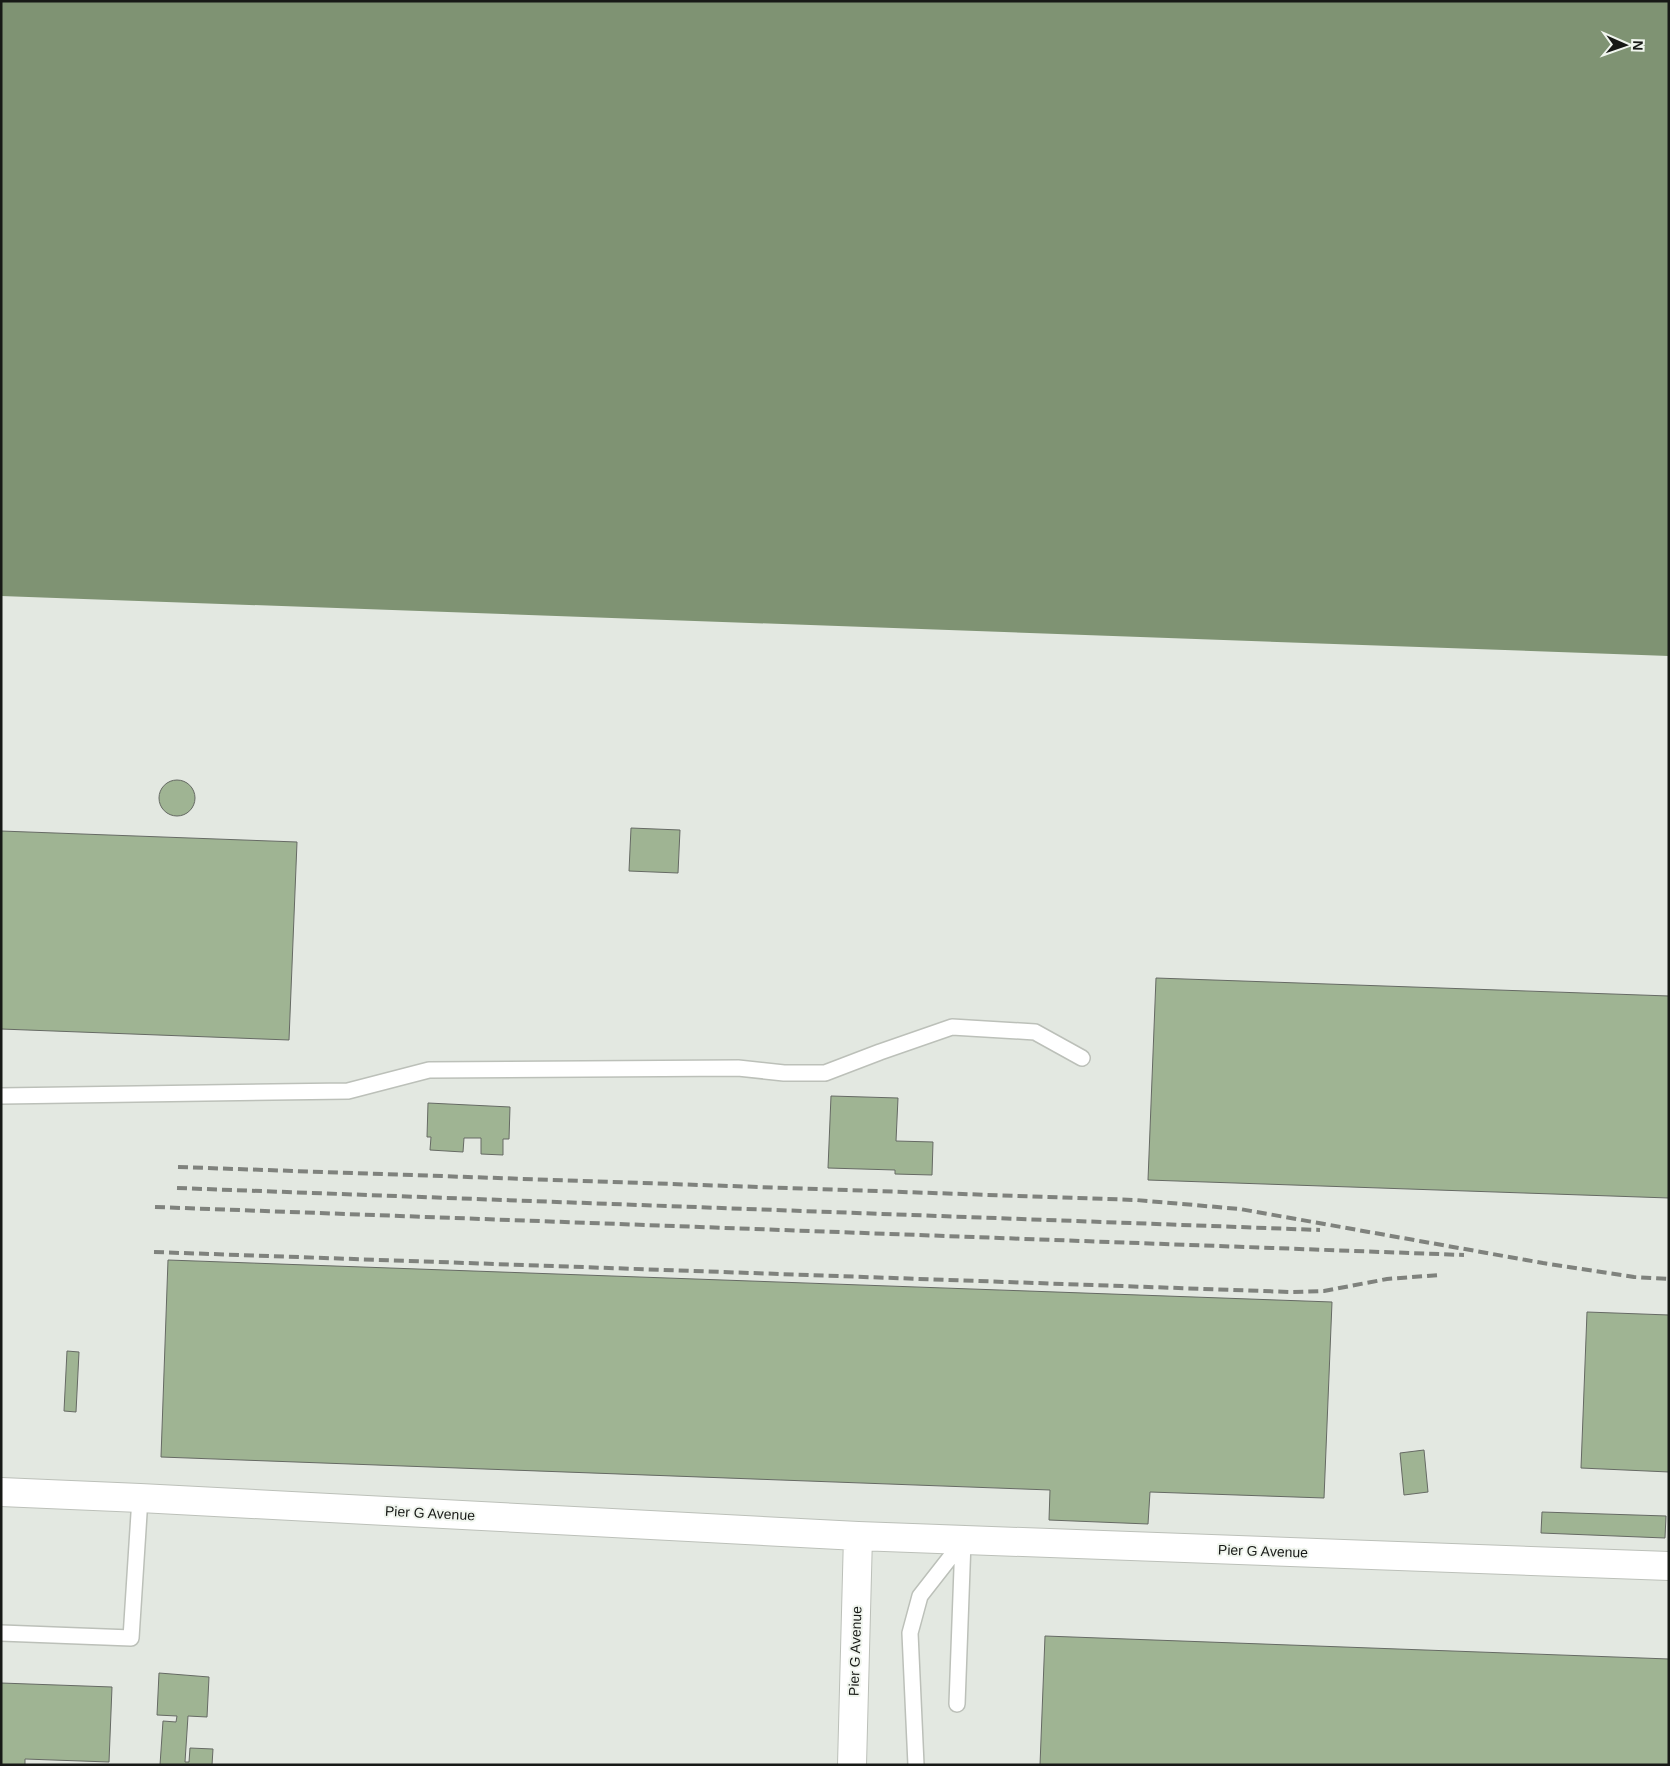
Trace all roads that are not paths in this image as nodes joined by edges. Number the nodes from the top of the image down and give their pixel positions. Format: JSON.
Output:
{"nodes":[{"id":1,"x":1082,"y":1058,"type":"dead end"},
{"id":2,"x":1,"y":1096,"type":"edge"},
{"id":3,"x":1,"y":1492,"type":"edge"},
{"id":4,"x":140,"y":1498,"type":"junction"},
{"id":5,"x":858,"y":1536,"type":"junction"},
{"id":6,"x":963,"y":1541,"type":"junction"},
{"id":7,"x":1669,"y":1566,"type":"edge"},
{"id":8,"x":1,"y":1633,"type":"edge"},
{"id":9,"x":957,"y":1704,"type":"dead end"},
{"id":10,"x":852,"y":1765,"type":"edge"},
{"id":11,"x":916,"y":1765,"type":"edge"}],
"edges":[{"from":1,"to":2,"type":"lane"},
{"from":3,"to":4,"type":"street","name":"Pier G Avenue"},
{"from":4,"to":5,"type":"street","name":"Pier G Avenue"},
{"from":4,"to":8,"type":"lane"},
{"from":5,"to":6,"type":"street","name":"Pier G Avenue"},
{"from":5,"to":10,"type":"street","name":"Pier G Avenue"},
{"from":6,"to":7,"type":"street","name":"Pier G Avenue"},
{"from":6,"to":9,"type":"lane"},
{"from":6,"to":11,"type":"lane"}]}
